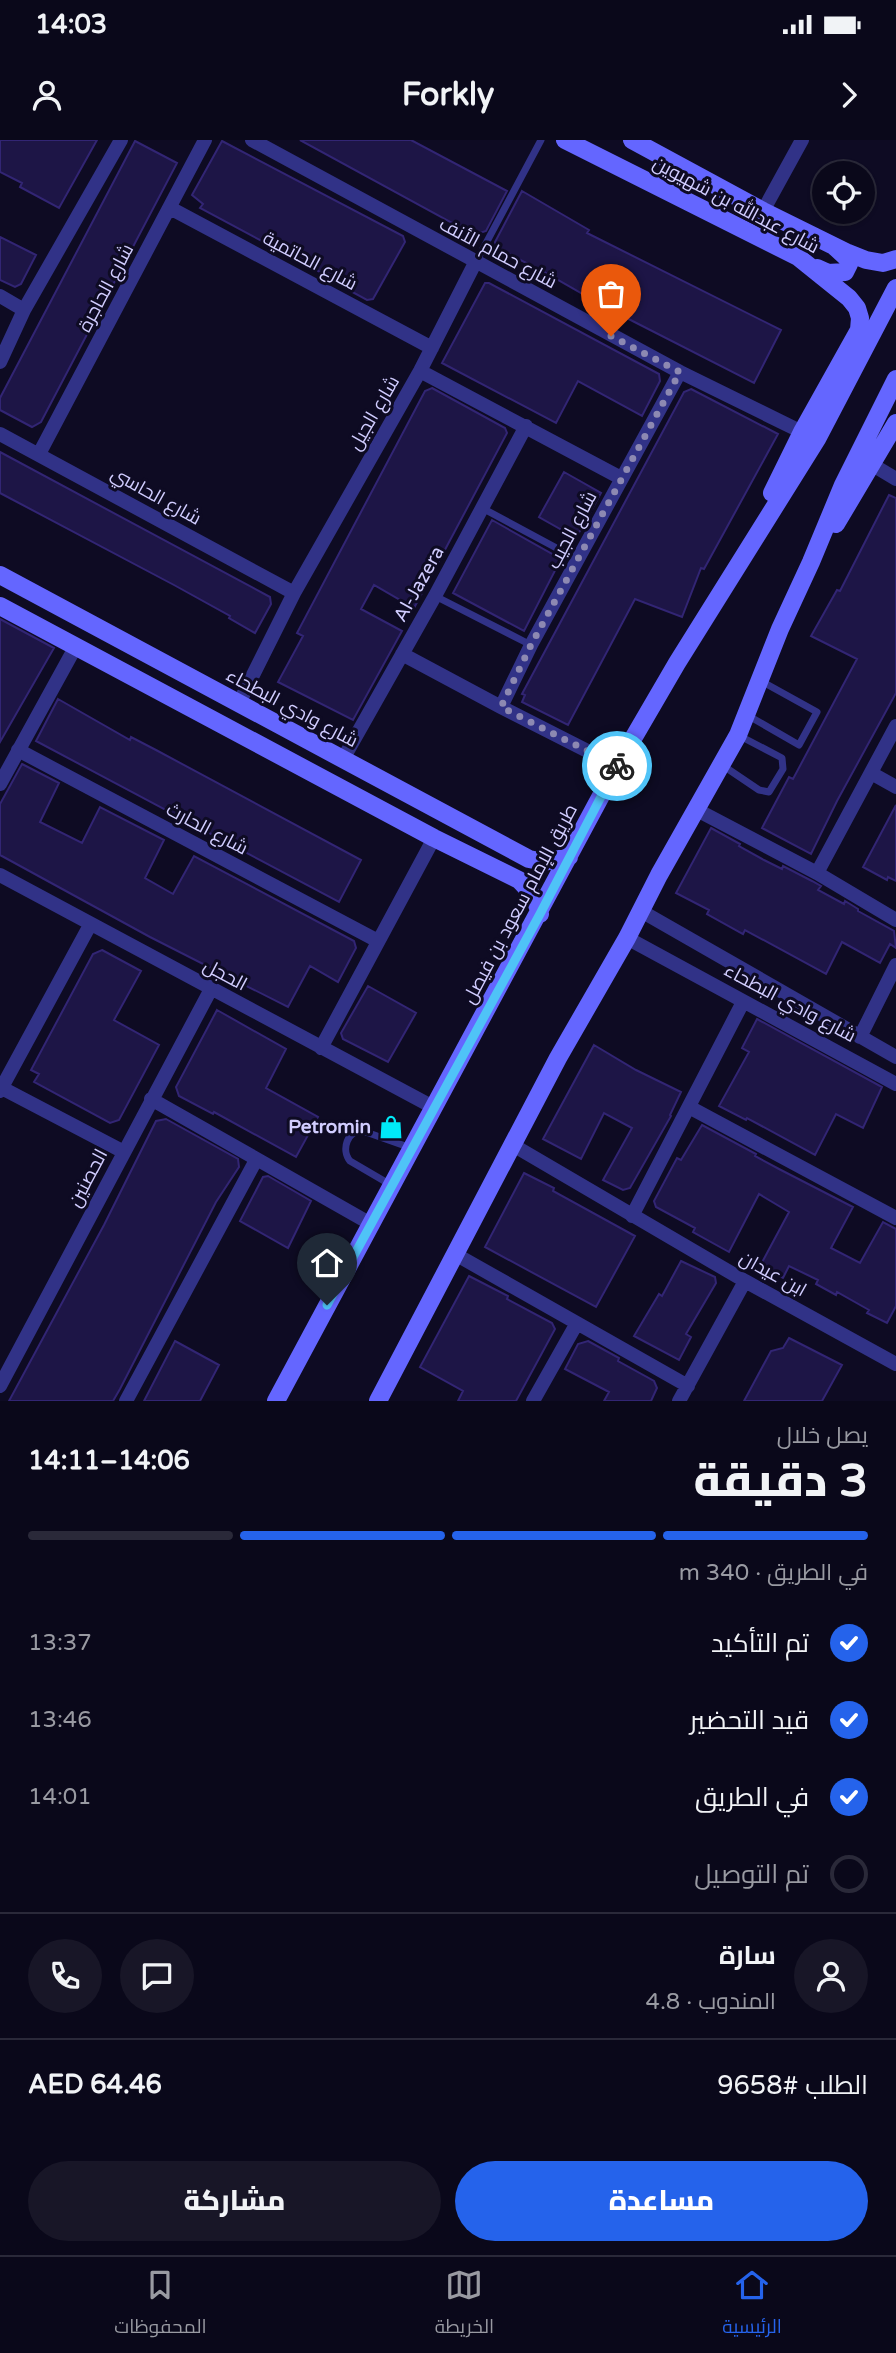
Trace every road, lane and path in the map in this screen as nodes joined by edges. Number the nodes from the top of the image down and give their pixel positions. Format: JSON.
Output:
{"nodes":[{"id":1,"x":121,"y":140,"type":"edge"},
{"id":2,"x":205,"y":140,"type":"edge"},
{"id":3,"x":252,"y":140,"type":"edge"},
{"id":4,"x":541,"y":140,"type":"edge"},
{"id":5,"x":565,"y":140,"type":"edge"},
{"id":6,"x":632,"y":140,"type":"edge"},
{"id":7,"x":802,"y":140,"type":"edge"},
{"id":8,"x":170,"y":208,"type":"junction"},
{"id":9,"x":763,"y":211,"type":"junction"},
{"id":10,"x":833,"y":246,"type":"junction"},
{"id":11,"x":896,"y":259,"type":"edge"},
{"id":12,"x":475,"y":263,"type":"junction"},
{"id":13,"x":808,"y":264,"type":"junction"},
{"id":14,"x":896,"y":288,"type":"edge"},
{"id":15,"x":0,"y":296,"type":"edge"},
{"id":16,"x":24,"y":310,"type":"junction"},
{"id":17,"x":896,"y":317,"type":"edge"},
{"id":18,"x":432,"y":348,"type":"junction"},
{"id":19,"x":0,"y":362,"type":"edge"},
{"id":20,"x":896,"y":363,"type":"edge"},
{"id":21,"x":419,"y":371,"type":"junction"},
{"id":22,"x":680,"y":372,"type":"junction"},
{"id":23,"x":896,"y":379,"type":"edge"},
{"id":24,"x":832,"y":411,"type":"junction"},
{"id":25,"x":877,"y":416,"type":"junction"},
{"id":26,"x":896,"y":423,"type":"edge"},
{"id":27,"x":526,"y":426,"type":"junction"},
{"id":28,"x":802,"y":432,"type":"junction"},
{"id":29,"x":0,"y":434,"type":"edge"},
{"id":30,"x":39,"y":454,"type":"junction"},
{"id":31,"x":871,"y":464,"type":"junction"},
{"id":32,"x":621,"y":478,"type":"junction"},
{"id":33,"x":896,"y":479,"type":"edge"},
{"id":34,"x":482,"y":508,"type":"junction"},
{"id":35,"x":744,"y":556,"type":"junction"},
{"id":36,"x":579,"y":559,"type":"junction"},
{"id":37,"x":811,"y":562,"type":"junction"},
{"id":38,"x":0,"y":575,"type":"edge"},
{"id":39,"x":294,"y":593,"type":"junction"},
{"id":40,"x":435,"y":596,"type":"junction"},
{"id":41,"x":0,"y":606,"type":"edge"},
{"id":42,"x":531,"y":645,"type":"junction"},
{"id":43,"x":76,"y":646,"type":"junction"},
{"id":44,"x":402,"y":654,"type":"junction"},
{"id":45,"x":761,"y":681,"type":"junction"},
{"id":46,"x":239,"y":703,"type":"junction"},
{"id":47,"x":501,"y":707,"type":"junction"},
{"id":48,"x":746,"y":715,"type":"junction"},
{"id":49,"x":896,"y":726,"type":"edge"},
{"id":50,"x":738,"y":735,"type":"junction"},
{"id":51,"x":18,"y":750,"type":"junction"},
{"id":52,"x":343,"y":759,"type":"junction"},
{"id":53,"x":721,"y":765,"type":"junction"},
{"id":54,"x":617,"y":766,"type":"junction"},
{"id":55,"x":871,"y":773,"type":"junction"},
{"id":56,"x":0,"y":783,"type":"edge"},
{"id":57,"x":896,"y":787,"type":"edge"},
{"id":58,"x":696,"y":810,"type":"junction"},
{"id":59,"x":435,"y":838,"type":"junction"},
{"id":60,"x":569,"y":857,"type":"junction"},
{"id":61,"x":817,"y":873,"type":"junction"},
{"id":62,"x":0,"y":875,"type":"edge"},
{"id":63,"x":641,"y":911,"type":"junction"},
{"id":64,"x":540,"y":914,"type":"junction"},
{"id":65,"x":896,"y":920,"type":"edge"},
{"id":66,"x":90,"y":925,"type":"junction"},
{"id":67,"x":627,"y":938,"type":"junction"},
{"id":68,"x":378,"y":941,"type":"junction"},
{"id":69,"x":896,"y":965,"type":"edge"},
{"id":70,"x":211,"y":989,"type":"junction"},
{"id":71,"x":743,"y":1002,"type":"junction"},
{"id":72,"x":860,"y":1037,"type":"junction"},
{"id":73,"x":321,"y":1048,"type":"junction"},
{"id":74,"x":896,"y":1057,"type":"edge"},
{"id":75,"x":896,"y":1084,"type":"edge"},
{"id":76,"x":1,"y":1089,"type":"edge"},
{"id":77,"x":151,"y":1099,"type":"junction"},
{"id":78,"x":433,"y":1107,"type":"junction"},
{"id":79,"x":689,"y":1107,"type":"junction"},
{"id":80,"x":511,"y":1144,"type":"junction"},
{"id":81,"x":411,"y":1148,"type":"junction"},
{"id":82,"x":124,"y":1152,"type":"junction"},
{"id":83,"x":256,"y":1160,"type":"junction"},
{"id":84,"x":392,"y":1185,"type":"junction"},
{"id":85,"x":632,"y":1216,"type":"junction"},
{"id":86,"x":896,"y":1218,"type":"edge"},
{"id":87,"x":371,"y":1224,"type":"junction"},
{"id":88,"x":455,"y":1254,"type":"junction"},
{"id":89,"x":745,"y":1281,"type":"junction"},
{"id":90,"x":577,"y":1323,"type":"junction"},
{"id":91,"x":896,"y":1364,"type":"edge"},
{"id":92,"x":0,"y":1386,"type":"edge"},
{"id":93,"x":688,"y":1386,"type":"junction"},
{"id":94,"x":126,"y":1401,"type":"edge"},
{"id":95,"x":276,"y":1401,"type":"edge"},
{"id":96,"x":378,"y":1401,"type":"edge"},
{"id":97,"x":533,"y":1401,"type":"edge"},
{"id":98,"x":679,"y":1401,"type":"edge"}],
"edges":[{"from":1,"to":16,"type":"street"},
{"from":2,"to":8,"type":"street","name":"شارع الحاجرة"},
{"from":3,"to":12,"type":"street","name":"شارع حمام الأنف"},
{"from":4,"to":12,"type":"lane","name":"شارع الجيل"},
{"from":5,"to":13,"type":"main road","name":"شارع عبدالله بن شهيوين"},
{"from":6,"to":9,"type":"main road","name":"شارع عبدالله بن شهيوين"},
{"from":7,"to":9,"type":"street"},
{"from":8,"to":18,"type":"street","name":"شارع الحاتمية"},
{"from":8,"to":30,"type":"street","name":"شارع الحاجرة"},
{"from":9,"to":10,"type":"main road","name":"شارع عبدالله بن شهيوين"},
{"from":10,"to":11,"type":"main road","name":"شارع عبدالله بن شهيوين"},
{"from":10,"to":13,"type":"main road"},
{"from":12,"to":18,"type":"street","name":"شارع الجيل"},
{"from":12,"to":22,"type":"street","name":"شارع حمام الأنف"},
{"from":13,"to":28,"type":"main road","name":"شارع عبدالله بن شهيوين"},
{"from":14,"to":24,"type":"main road","name":"طريق الإمام سعود بن فيصل"},
{"from":15,"to":16,"type":"street"},
{"from":16,"to":19,"type":"street"},
{"from":17,"to":24,"type":"main road"},
{"from":18,"to":21,"type":"street","name":"شارع الجيل"},
{"from":20,"to":25,"type":"main road"},
{"from":21,"to":27,"type":"street"},
{"from":21,"to":39,"type":"street","name":"شارع الجيل"},
{"from":22,"to":28,"type":"street","name":"شارع حمام الأنف"},
{"from":22,"to":32,"type":"street","name":"شارع الجيب"},
{"from":23,"to":25,"type":"main road"},
{"from":24,"to":35,"type":"main road","name":"طريق الإمام سعود بن فيصل"},
{"from":25,"to":37,"type":"main road"},
{"from":26,"to":31,"type":"main road"},
{"from":27,"to":32,"type":"street"},
{"from":27,"to":34,"type":"street","name":"Al-Jazera"},
{"from":28,"to":35,"type":"main road","name":"شارع عبدالله بن شهيوين"},
{"from":29,"to":30,"type":"street","name":"شارع الحاسي"},
{"from":30,"to":39,"type":"street","name":"شارع الحاسي"},
{"from":31,"to":33,"type":"street"},
{"from":31,"to":37,"type":"main road"},
{"from":32,"to":36,"type":"street","name":"شارع الجيب"},
{"from":34,"to":36,"type":"lane"},
{"from":34,"to":40,"type":"street","name":"Al-Jazera"},
{"from":35,"to":54,"type":"main road","name":"طريق الإمام سعود بن فيصل"},
{"from":36,"to":42,"type":"street","name":"شارع الجيب"},
{"from":37,"to":45,"type":"main road"},
{"from":38,"to":46,"type":"main road","name":"شارع وادي البطحاء"},
{"from":39,"to":46,"type":"street","name":"شارع الجيل"},
{"from":40,"to":42,"type":"lane"},
{"from":40,"to":44,"type":"street","name":"Al-Jazera"},
{"from":41,"to":43,"type":"main road"},
{"from":42,"to":47,"type":"street","name":"شارع الجيب"},
{"from":43,"to":51,"type":"street"},
{"from":43,"to":59,"type":"main road"},
{"from":44,"to":47,"type":"street"},
{"from":44,"to":52,"type":"street","name":"Al-Jazera"},
{"from":45,"to":48,"type":"main road"},
{"from":45,"to":48,"type":"lane"},
{"from":46,"to":52,"type":"main road","name":"شارع وادي البطحاء"},
{"from":47,"to":54,"type":"street"},
{"from":48,"to":50,"type":"main road"},
{"from":49,"to":55,"type":"street"},
{"from":50,"to":53,"type":"main road"},
{"from":50,"to":53,"type":"lane"},
{"from":51,"to":56,"type":"street"},
{"from":51,"to":68,"type":"street","name":"شارع الحارث"},
{"from":52,"to":60,"type":"main road","name":"شارع وادي البطحاء"},
{"from":53,"to":58,"type":"main road"},
{"from":54,"to":60,"type":"main road","name":"طريق الإمام سعود بن فيصل"},
{"from":55,"to":57,"type":"street"},
{"from":55,"to":61,"type":"street"},
{"from":58,"to":61,"type":"street"},
{"from":58,"to":63,"type":"main road"},
{"from":59,"to":64,"type":"main road"},
{"from":59,"to":68,"type":"street"},
{"from":60,"to":64,"type":"main road","name":"طريق الإمام سعود بن فيصل"},
{"from":61,"to":65,"type":"street"},
{"from":62,"to":66,"type":"street","name":"الحجل"},
{"from":63,"to":67,"type":"main road"},
{"from":63,"to":72,"type":"street","name":"شارع وادي البطحاء"},
{"from":64,"to":78,"type":"main road","name":"طريق الإمام سعود بن فيصل"},
{"from":66,"to":70,"type":"street","name":"الحجل"},
{"from":66,"to":76,"type":"street"},
{"from":67,"to":71,"type":"street","name":"شارع وادي البطحاء"},
{"from":67,"to":80,"type":"main road"},
{"from":68,"to":73,"type":"street"},
{"from":69,"to":72,"type":"street"},
{"from":70,"to":73,"type":"street","name":"الحجل"},
{"from":70,"to":77,"type":"street","name":"الحصنين"},
{"from":71,"to":75,"type":"street","name":"شارع وادي البطحاء"},
{"from":71,"to":79,"type":"street"},
{"from":72,"to":74,"type":"street","name":"شارع وادي البطحاء"},
{"from":73,"to":78,"type":"street","name":"الحجل"},
{"from":76,"to":82,"type":"street"},
{"from":77,"to":82,"type":"street","name":"الحصنين"},
{"from":77,"to":83,"type":"street"},
{"from":78,"to":81,"type":"main road","name":"طريق الإمام سعود بن فيصل"},
{"from":79,"to":85,"type":"street"},
{"from":79,"to":86,"type":"street"},
{"from":80,"to":85,"type":"street","name":"ابن عيدان"},
{"from":80,"to":88,"type":"main road"},
{"from":81,"to":84,"type":"main road","name":"طريق الإمام سعود بن فيصل"},
{"from":81,"to":84,"type":"lane"},
{"from":82,"to":92,"type":"street","name":"الحصنين"},
{"from":83,"to":87,"type":"street"},
{"from":83,"to":94,"type":"street"},
{"from":84,"to":87,"type":"main road","name":"طريق الإمام سعود بن فيصل"},
{"from":85,"to":89,"type":"street","name":"ابن عيدان"},
{"from":87,"to":95,"type":"main road","name":"طريق الإمام سعود بن فيصل"},
{"from":88,"to":90,"type":"street"},
{"from":88,"to":96,"type":"main road"},
{"from":89,"to":91,"type":"street","name":"ابن عيدان"},
{"from":89,"to":93,"type":"street"},
{"from":90,"to":93,"type":"street"},
{"from":90,"to":97,"type":"street"},
{"from":93,"to":98,"type":"street"}]}
